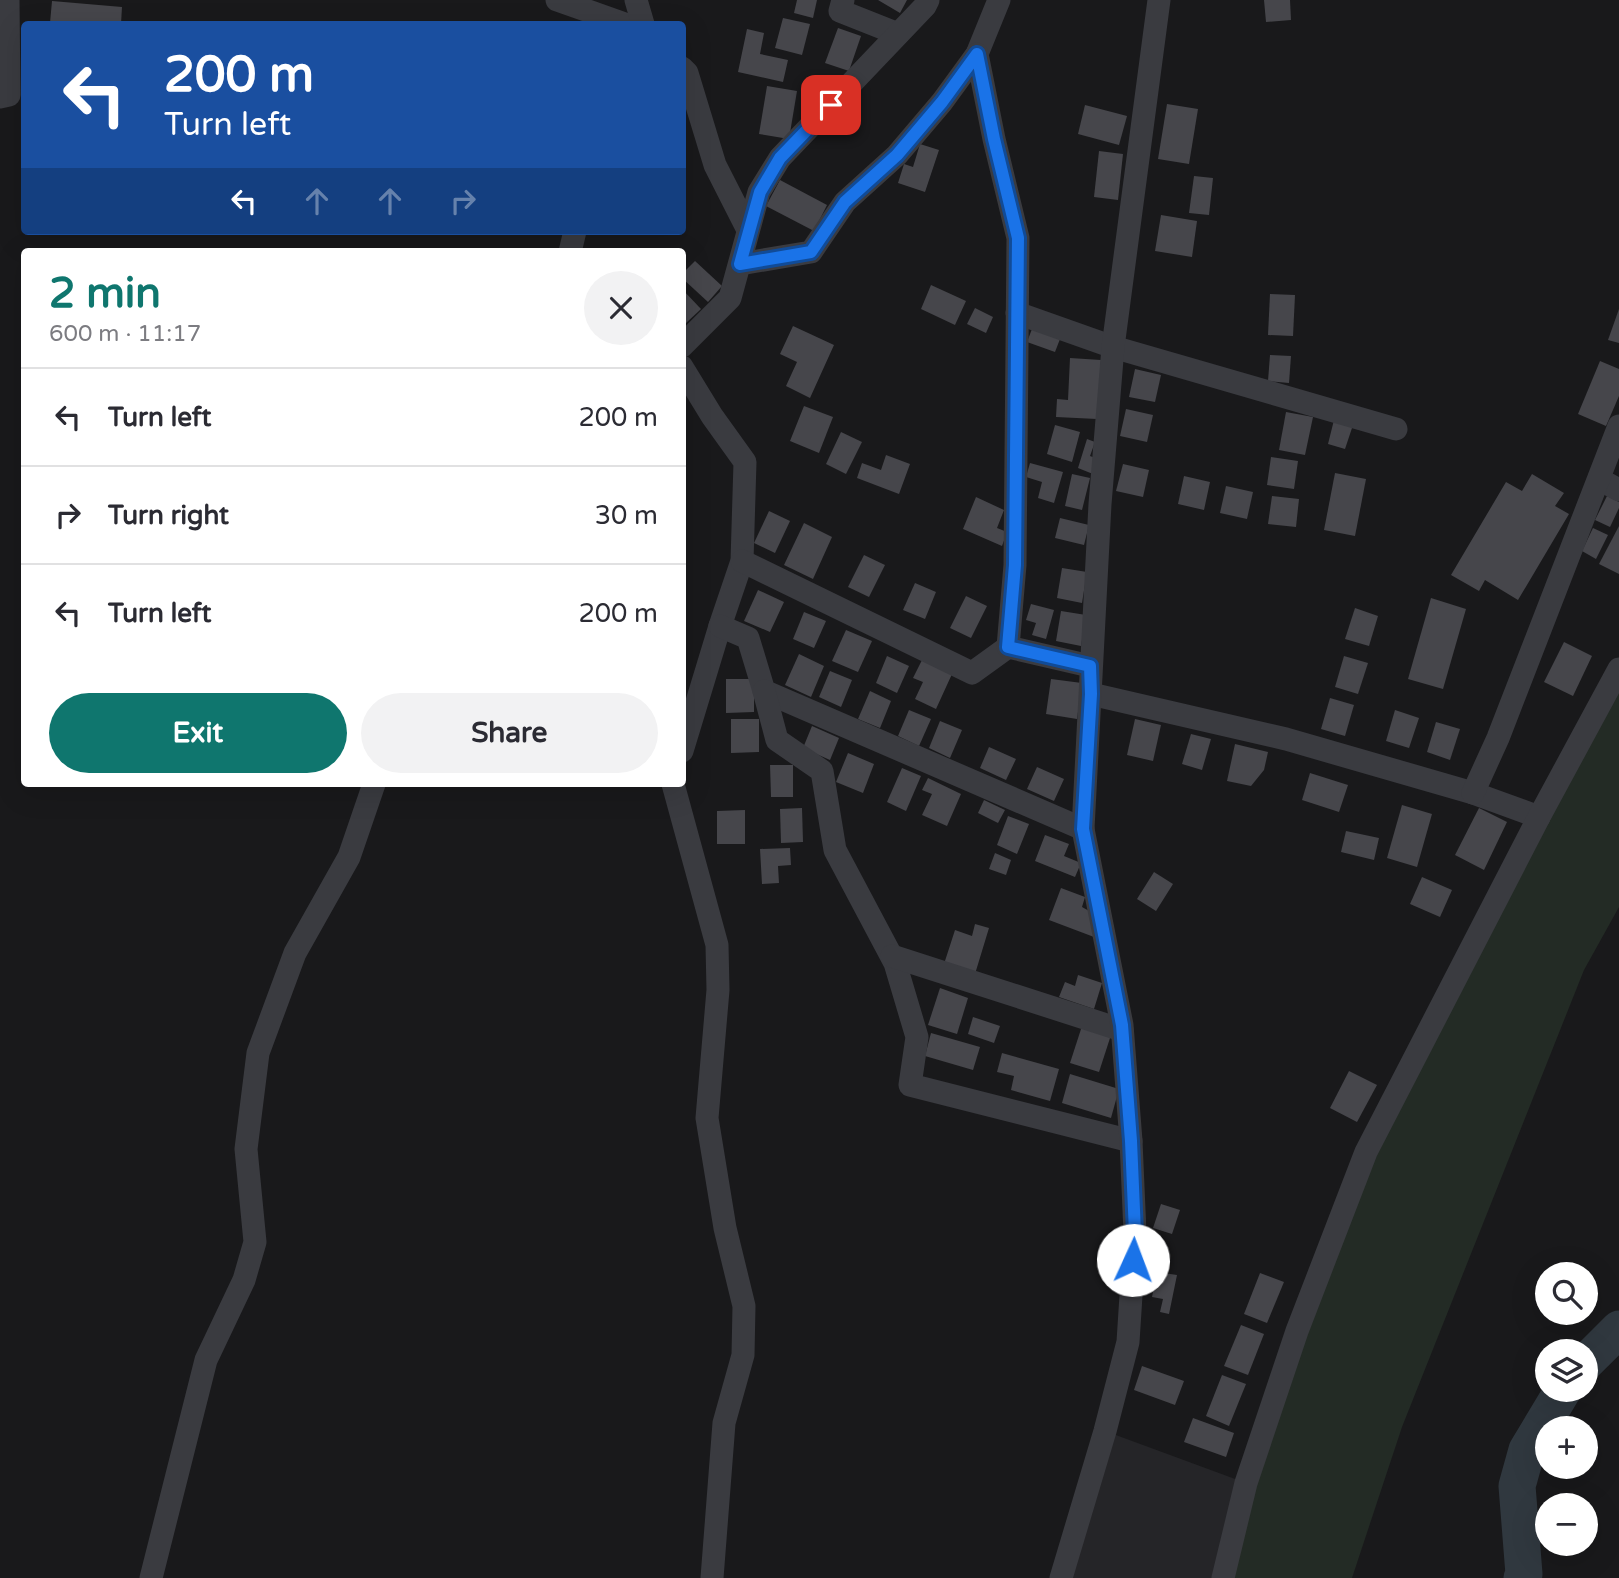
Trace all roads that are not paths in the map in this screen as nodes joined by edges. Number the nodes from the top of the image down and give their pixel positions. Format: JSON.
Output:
{"nodes":[{"id":1,"x":8,"y":0,"type":"edge"},
{"id":2,"x":557,"y":0,"type":"edge"},
{"id":3,"x":636,"y":0,"type":"edge"},
{"id":4,"x":843,"y":0,"type":"edge"},
{"id":5,"x":928,"y":0,"type":"edge"},
{"id":6,"x":999,"y":0,"type":"edge"},
{"id":7,"x":1159,"y":0,"type":"edge"},
{"id":8,"x":618,"y":21,"type":"edge"},
{"id":9,"x":642,"y":21,"type":"edge"},
{"id":10,"x":898,"y":34,"type":"junction"},
{"id":11,"x":977,"y":54,"type":"junction"},
{"id":12,"x":686,"y":72,"type":"edge"},
{"id":13,"x":0,"y":97,"type":"edge"},
{"id":14,"x":748,"y":230,"type":"junction"},
{"id":15,"x":740,"y":264,"type":"junction"},
{"id":16,"x":1017,"y":313,"type":"junction"},
{"id":17,"x":686,"y":342,"type":"edge"},
{"id":18,"x":1113,"y":347,"type":"junction"},
{"id":19,"x":686,"y":374,"type":"edge"},
{"id":20,"x":1619,"y":426,"type":"edge"},
{"id":21,"x":1396,"y":429,"type":"dead end"},
{"id":22,"x":1609,"y":484,"type":"edge"},
{"id":23,"x":742,"y":561,"type":"junction"},
{"id":24,"x":720,"y":626,"type":"junction"},
{"id":25,"x":1008,"y":647,"type":"junction"},
{"id":26,"x":1090,"y":666,"type":"junction"},
{"id":27,"x":1619,"y":669,"type":"edge"},
{"id":28,"x":764,"y":691,"type":"junction"},
{"id":29,"x":1091,"y":694,"type":"junction"},
{"id":30,"x":686,"y":738,"type":"edge"},
{"id":31,"x":373,"y":787,"type":"edge"},
{"id":32,"x":674,"y":787,"type":"edge"},
{"id":33,"x":1473,"y":793,"type":"junction"},
{"id":34,"x":1539,"y":817,"type":"junction"},
{"id":35,"x":1083,"y":829,"type":"junction"},
{"id":36,"x":892,"y":956,"type":"junction"},
{"id":37,"x":1122,"y":1030,"type":"junction"},
{"id":38,"x":1131,"y":1141,"type":"junction"},
{"id":39,"x":151,"y":1578,"type":"edge"},
{"id":40,"x":712,"y":1578,"type":"edge"},
{"id":41,"x":1061,"y":1578,"type":"edge"},
{"id":42,"x":1223,"y":1578,"type":"edge"}],
"edges":[{"from":1,"to":13,"type":"street"},
{"from":2,"to":8,"type":"street"},
{"from":3,"to":9,"type":"street"},
{"from":4,"to":10,"type":"street"},
{"from":5,"to":10,"type":"street"},
{"from":6,"to":11,"type":"street"},
{"from":7,"to":18,"type":"street"},
{"from":10,"to":14,"type":"street"},
{"from":11,"to":15,"type":"street"},
{"from":11,"to":16,"type":"street"},
{"from":12,"to":14,"type":"street"},
{"from":14,"to":15,"type":"street"},
{"from":15,"to":17,"type":"street"},
{"from":16,"to":18,"type":"street"},
{"from":16,"to":25,"type":"street"},
{"from":18,"to":21,"type":"street"},
{"from":18,"to":26,"type":"street"},
{"from":19,"to":23,"type":"street"},
{"from":20,"to":22,"type":"street"},
{"from":22,"to":33,"type":"street"},
{"from":23,"to":24,"type":"street"},
{"from":23,"to":25,"type":"street"},
{"from":24,"to":28,"type":"street"},
{"from":24,"to":30,"type":"street"},
{"from":25,"to":26,"type":"street"},
{"from":26,"to":29,"type":"street"},
{"from":27,"to":34,"type":"street"},
{"from":28,"to":35,"type":"street"},
{"from":28,"to":36,"type":"street"},
{"from":29,"to":33,"type":"street"},
{"from":29,"to":35,"type":"street"},
{"from":31,"to":39,"type":"street"},
{"from":32,"to":40,"type":"street"},
{"from":33,"to":34,"type":"street"},
{"from":34,"to":42,"type":"street"},
{"from":35,"to":37,"type":"street"},
{"from":36,"to":37,"type":"street"},
{"from":36,"to":38,"type":"street"},
{"from":37,"to":38,"type":"street"},
{"from":38,"to":41,"type":"street"}]}
